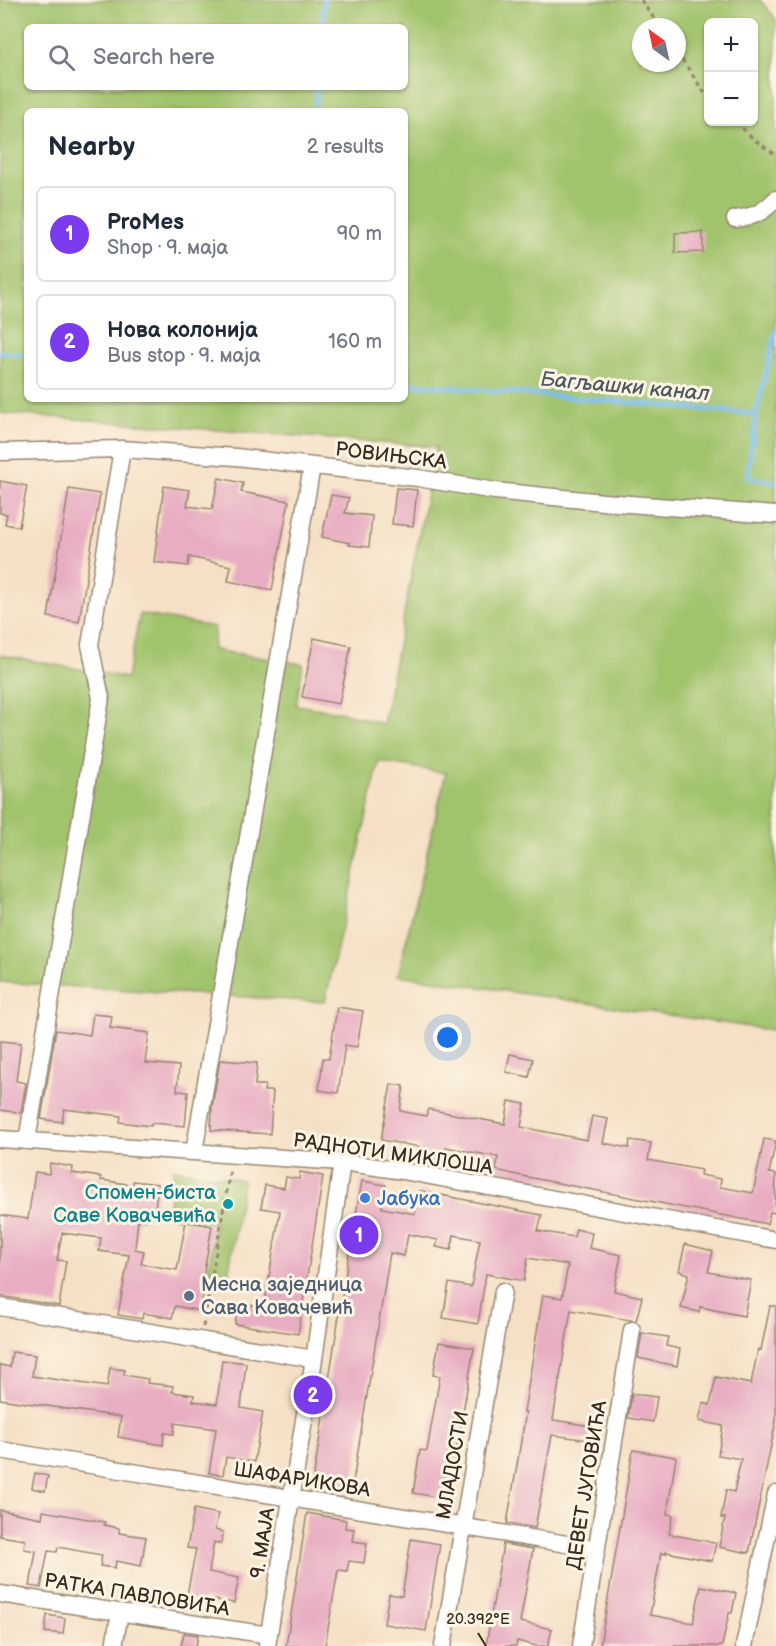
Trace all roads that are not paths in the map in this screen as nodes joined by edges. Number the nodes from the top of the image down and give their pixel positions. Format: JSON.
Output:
{"nodes":[{"id":1,"x":776,"y":199,"type":"edge"},
{"id":2,"x":735,"y":219,"type":"dead end"},
{"id":3,"x":122,"y":449,"type":"junction"},
{"id":4,"x":0,"y":452,"type":"edge"},
{"id":5,"x":312,"y":466,"type":"junction"},
{"id":6,"x":776,"y":515,"type":"edge"},
{"id":7,"x":0,"y":1139,"type":"edge"},
{"id":8,"x":27,"y":1141,"type":"junction"},
{"id":9,"x":194,"y":1152,"type":"junction"},
{"id":10,"x":342,"y":1162,"type":"junction"},
{"id":11,"x":776,"y":1240,"type":"edge"},
{"id":12,"x":503,"y":1291,"type":"dead end"},
{"id":13,"x":0,"y":1307,"type":"edge"},
{"id":14,"x":632,"y":1330,"type":"dead end"},
{"id":15,"x":314,"y":1359,"type":"junction"},
{"id":16,"x":0,"y":1450,"type":"edge"},
{"id":17,"x":776,"y":1494,"type":"edge"},
{"id":18,"x":291,"y":1499,"type":"junction"},
{"id":19,"x":463,"y":1527,"type":"junction"},
{"id":20,"x":597,"y":1550,"type":"junction"},
{"id":21,"x":0,"y":1594,"type":"edge"},
{"id":22,"x":120,"y":1612,"type":"junction"},
{"id":23,"x":268,"y":1641,"type":"edge"},
{"id":24,"x":114,"y":1646,"type":"edge"},
{"id":25,"x":443,"y":1646,"type":"edge"},
{"id":26,"x":581,"y":1646,"type":"edge"},
{"id":27,"x":744,"y":1646,"type":"edge"}],
"edges":[{"from":1,"to":2,"type":"street"},
{"from":3,"to":4,"type":"street","name":"РОВИЊСКА"},
{"from":3,"to":5,"type":"street","name":"РОВИЊСКА"},
{"from":3,"to":8,"type":"street"},
{"from":5,"to":6,"type":"street","name":"РОВИЊСКА"},
{"from":5,"to":9,"type":"street"},
{"from":7,"to":8,"type":"street","name":"РАДНОТИ МИКЛОША"},
{"from":8,"to":9,"type":"street","name":"РАДНОТИ МИКЛОША"},
{"from":9,"to":10,"type":"street","name":"РАДНОТИ МИКЛОША"},
{"from":10,"to":11,"type":"street","name":"РАДНОТИ МИКЛОША"},
{"from":10,"to":15,"type":"street","name":"9. МАЈА"},
{"from":12,"to":19,"type":"street","name":"МЛАДОСТИ"},
{"from":13,"to":15,"type":"street"},
{"from":14,"to":20,"type":"street","name":"ДЕВЕТ ЈУГОВИЋА"},
{"from":15,"to":18,"type":"street","name":"9. МАЈА"},
{"from":16,"to":18,"type":"street","name":"ШАФАРИКОВА"},
{"from":17,"to":27,"type":"street"},
{"from":18,"to":19,"type":"street","name":"ШАФАРИКОВА"},
{"from":18,"to":23,"type":"street","name":"9. МАЈА"},
{"from":19,"to":20,"type":"street","name":"ШАФАРИКОВА"},
{"from":19,"to":25,"type":"street","name":"МЛАДОСТИ"},
{"from":20,"to":26,"type":"street","name":"ДЕВЕТ ЈУГОВИЋА"},
{"from":21,"to":22,"type":"street","name":"РАТКА ПАВЛОВИЋА"},
{"from":22,"to":23,"type":"street","name":"РАТКА ПАВЛОВИЋА"},
{"from":22,"to":24,"type":"street"}]}
